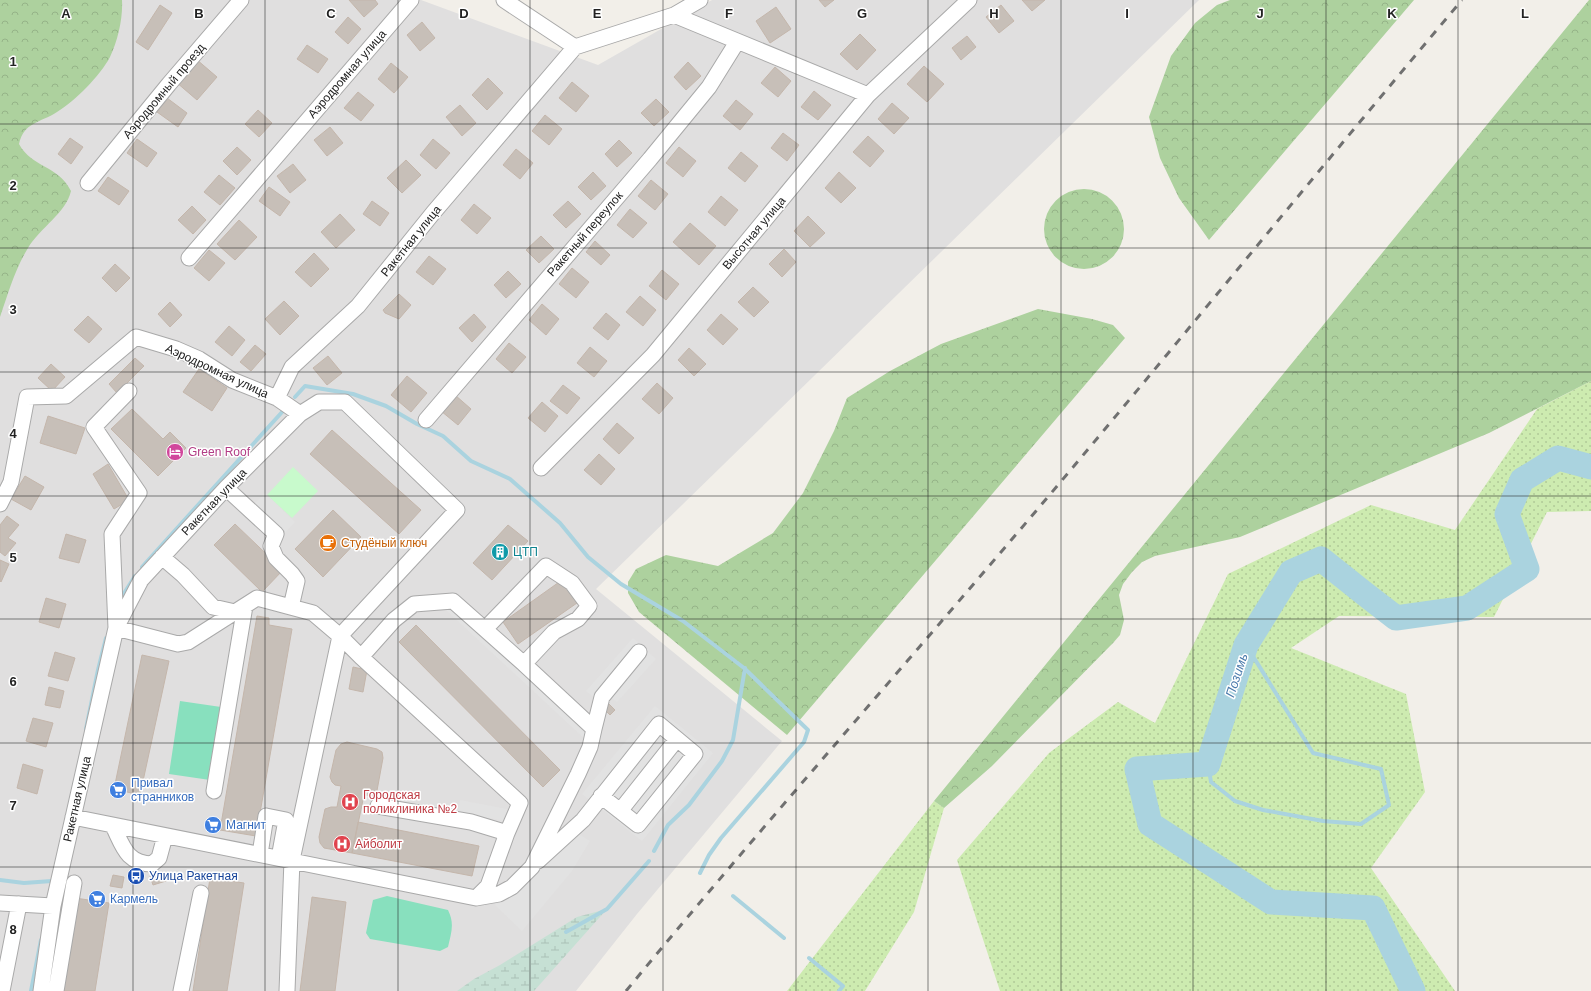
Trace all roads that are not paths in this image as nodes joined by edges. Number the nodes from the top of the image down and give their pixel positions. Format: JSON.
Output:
{"nodes":[{"id":1,"x":241,"y":0,"type":"edge"},
{"id":2,"x":411,"y":0,"type":"edge"},
{"id":3,"x":504,"y":0,"type":"edge"},
{"id":4,"x":700,"y":0,"type":"edge"},
{"id":5,"x":969,"y":0,"type":"edge"},
{"id":6,"x":674,"y":15,"type":"junction"},
{"id":7,"x":737,"y":42,"type":"junction"},
{"id":8,"x":575,"y":47,"type":"junction"},
{"id":9,"x":868,"y":95,"type":"junction"},
{"id":10,"x":88,"y":183,"type":"dead end"},
{"id":11,"x":189,"y":258,"type":"dead end"},
{"id":12,"x":129,"y":391,"type":"dead end"},
{"id":13,"x":277,"y":398,"type":"junction"},
{"id":14,"x":300,"y":414,"type":"junction"},
{"id":15,"x":426,"y":420,"type":"dead end"},
{"id":16,"x":541,"y":468,"type":"dead end"},
{"id":17,"x":226,"y":488,"type":"junction"},
{"id":18,"x":0,"y":504,"type":"edge"},
{"id":19,"x":162,"y":557,"type":"junction"},
{"id":20,"x":290,"y":607,"type":"junction"},
{"id":21,"x":240,"y":609,"type":"junction"},
{"id":22,"x":116,"y":628,"type":"junction"},
{"id":23,"x":485,"y":629,"type":"junction"},
{"id":24,"x":340,"y":636,"type":"junction"},
{"id":25,"x":639,"y":652,"type":"dead end"},
{"id":26,"x":361,"y":657,"type":"junction"},
{"id":27,"x":524,"y":664,"type":"junction"},
{"id":28,"x":594,"y":729,"type":"junction"},
{"id":29,"x":677,"y":739,"type":"junction"},
{"id":30,"x":214,"y":791,"type":"dead end"},
{"id":31,"x":601,"y":796,"type":"junction"},
{"id":32,"x":378,"y":806,"type":"dead end"},
{"id":33,"x":620,"y":811,"type":"junction"},
{"id":34,"x":73,"y":817,"type":"junction"},
{"id":35,"x":113,"y":826,"type":"junction"},
{"id":36,"x":507,"y":833,"type":"junction"},
{"id":37,"x":165,"y":836,"type":"junction"},
{"id":38,"x":260,"y":854,"type":"junction"},
{"id":39,"x":286,"y":859,"type":"junction"},
{"id":40,"x":532,"y":867,"type":"junction"},
{"id":41,"x":74,"y":883,"type":"dead end"},
{"id":42,"x":200,"y":893,"type":"dead end"},
{"id":43,"x":476,"y":898,"type":"junction"},
{"id":44,"x":0,"y":903,"type":"edge"},
{"id":45,"x":19,"y":904,"type":"junction"},
{"id":46,"x":53,"y":906,"type":"junction"},
{"id":47,"x":2,"y":991,"type":"edge"},
{"id":48,"x":41,"y":991,"type":"edge"},
{"id":49,"x":56,"y":991,"type":"edge"},
{"id":50,"x":180,"y":991,"type":"edge"},
{"id":51,"x":288,"y":991,"type":"edge"}],
"edges":[{"from":1,"to":10,"type":"street","name":"Аэродромный проезд"},
{"from":2,"to":11,"type":"street","name":"Аэродромная улица"},
{"from":3,"to":8,"type":"street"},
{"from":4,"to":6,"type":"street"},
{"from":5,"to":9,"type":"street","name":"Высотная улица"},
{"from":6,"to":7,"type":"street"},
{"from":6,"to":8,"type":"street"},
{"from":7,"to":9,"type":"street"},
{"from":7,"to":15,"type":"street","name":"Ракетный переулок"},
{"from":8,"to":13,"type":"street","name":"Ракетная улица"},
{"from":9,"to":16,"type":"street","name":"Высотная улица"},
{"from":12,"to":22,"type":"street"},
{"from":13,"to":14,"type":"street"},
{"from":13,"to":18,"type":"street","name":"Аэродромная улица"},
{"from":14,"to":17,"type":"street","name":"Ракетная улица"},
{"from":14,"to":24,"type":"street","name":"Ракетная улица"},
{"from":17,"to":19,"type":"street","name":"Ракетная улица"},
{"from":17,"to":20,"type":"street"},
{"from":19,"to":21,"type":"street"},
{"from":19,"to":22,"type":"street","name":"Ракетная улица"},
{"from":20,"to":21,"type":"street"},
{"from":20,"to":24,"type":"street"},
{"from":21,"to":22,"type":"street"},
{"from":21,"to":30,"type":"street"},
{"from":22,"to":34,"type":"street","name":"Ракетная улица"},
{"from":23,"to":26,"type":"street"},
{"from":23,"to":27,"type":"street"},
{"from":23,"to":27,"type":"street"},
{"from":24,"to":26,"type":"street"},
{"from":24,"to":39,"type":"street"},
{"from":25,"to":28,"type":"street"},
{"from":26,"to":36,"type":"street"},
{"from":27,"to":28,"type":"street"},
{"from":28,"to":40,"type":"street"},
{"from":29,"to":31,"type":"street"},
{"from":29,"to":33,"type":"street"},
{"from":29,"to":33,"type":"street"},
{"from":31,"to":33,"type":"street"},
{"from":31,"to":40,"type":"street"},
{"from":32,"to":36,"type":"street"},
{"from":34,"to":35,"type":"street"},
{"from":34,"to":46,"type":"street","name":"Ракетная улица"},
{"from":35,"to":37,"type":"street"},
{"from":35,"to":37,"type":"street"},
{"from":36,"to":43,"type":"street"},
{"from":37,"to":38,"type":"street"},
{"from":38,"to":39,"type":"street"},
{"from":38,"to":39,"type":"street"},
{"from":39,"to":43,"type":"street"},
{"from":39,"to":51,"type":"street"},
{"from":40,"to":43,"type":"street"},
{"from":41,"to":49,"type":"street"},
{"from":42,"to":50,"type":"street"},
{"from":44,"to":45,"type":"street"},
{"from":45,"to":46,"type":"street"},
{"from":45,"to":47,"type":"street"},
{"from":46,"to":48,"type":"street","name":"Ракетная улица"}]}
